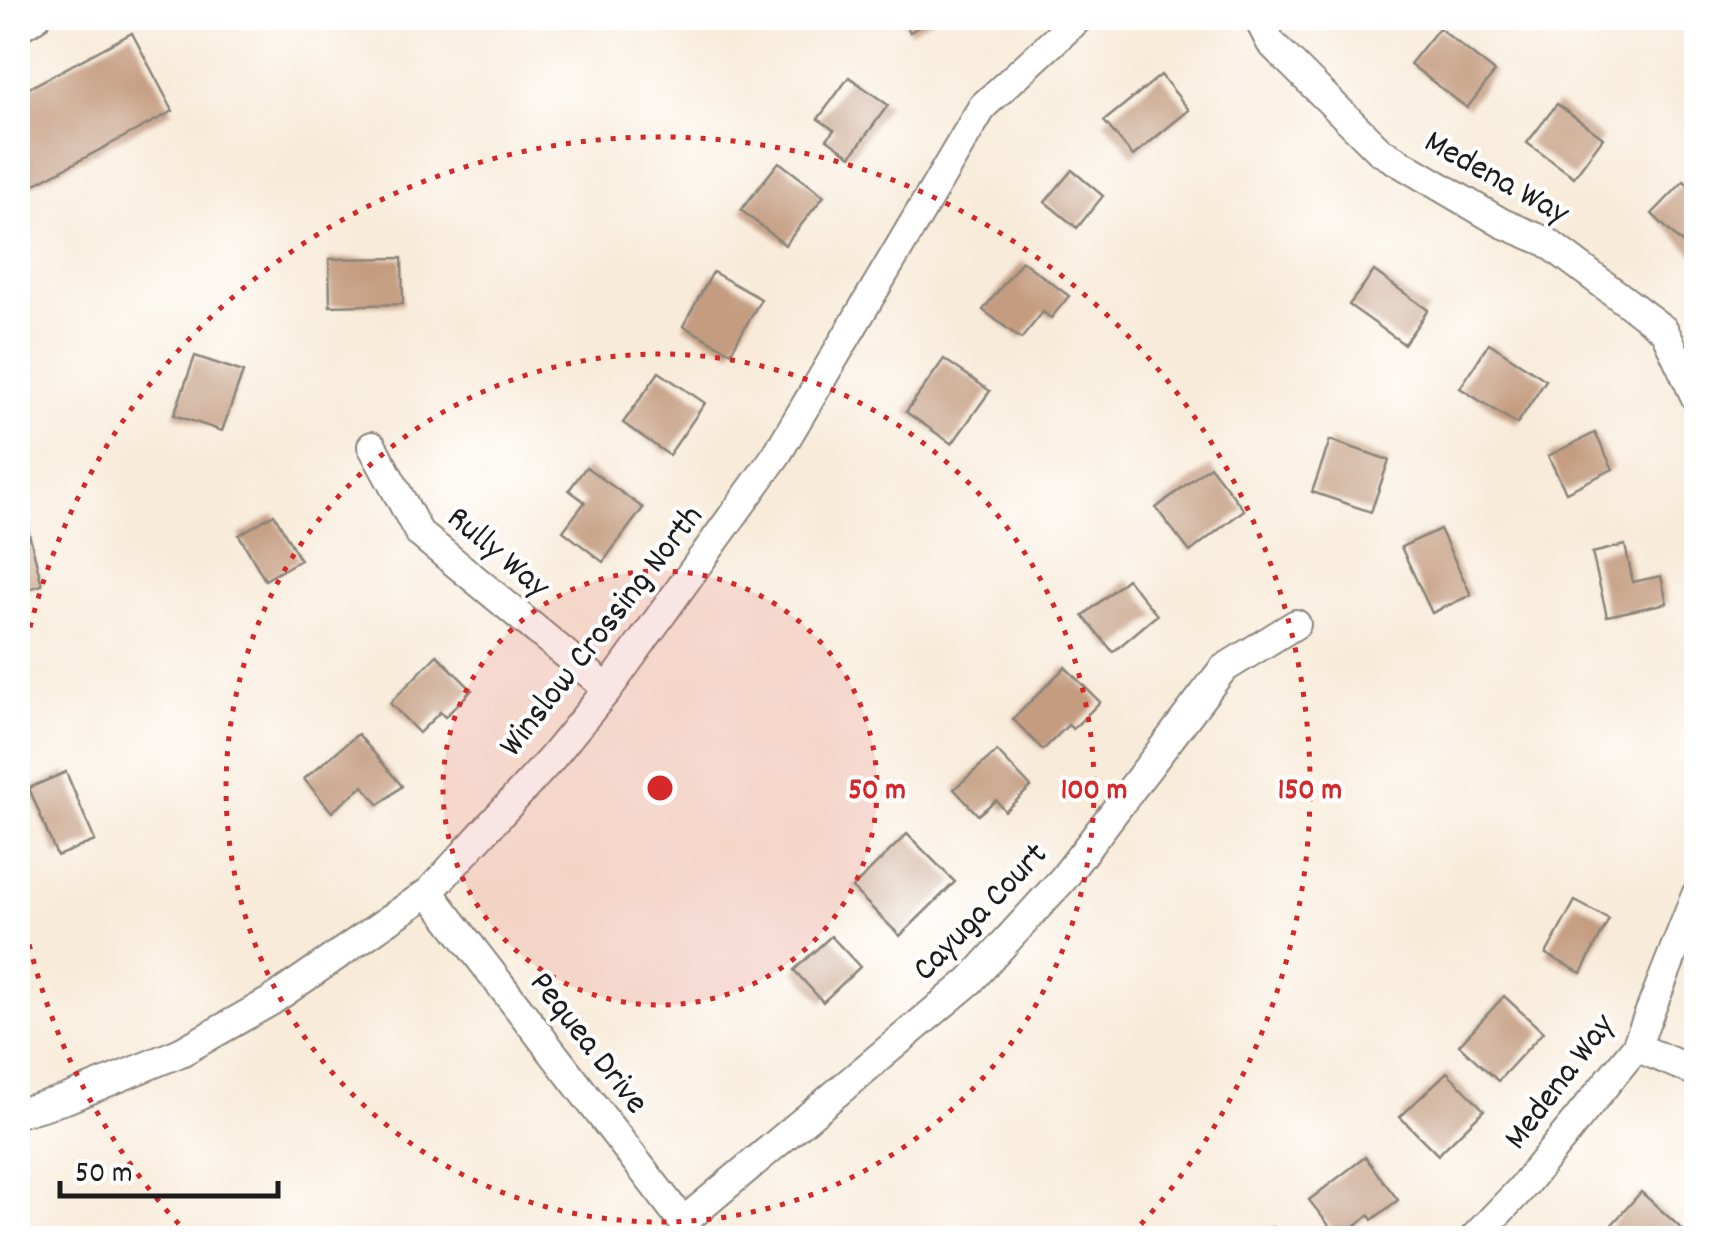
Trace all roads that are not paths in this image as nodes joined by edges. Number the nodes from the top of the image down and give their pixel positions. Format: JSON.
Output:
{"nodes":[{"id":1,"x":35,"y":18,"type":"edge"},
{"id":2,"x":1080,"y":18,"type":"edge"},
{"id":3,"x":1258,"y":18,"type":"edge"},
{"id":4,"x":18,"y":27,"type":"edge"},
{"id":5,"x":1696,"y":398,"type":"edge"},
{"id":6,"x":372,"y":446,"type":"dead end"},
{"id":7,"x":1296,"y":624,"type":"dead end"},
{"id":8,"x":608,"y":689,"type":"junction"},
{"id":9,"x":428,"y":892,"type":"junction"},
{"id":10,"x":1696,"y":895,"type":"edge"},
{"id":11,"x":1636,"y":1047,"type":"junction"},
{"id":12,"x":1696,"y":1072,"type":"edge"},
{"id":13,"x":18,"y":1113,"type":"edge"},
{"id":14,"x":686,"y":1230,"type":"edge"},
{"id":15,"x":1474,"y":1238,"type":"edge"}],
"edges":[{"from":1,"to":4,"type":"street"},
{"from":2,"to":8,"type":"street","name":"Winslow Crossing North"},
{"from":3,"to":5,"type":"street","name":"Medena Way"},
{"from":6,"to":8,"type":"street","name":"Rully Way"},
{"from":7,"to":14,"type":"street","name":"Cayuga Court"},
{"from":8,"to":9,"type":"street","name":"Winslow Crossing North"},
{"from":9,"to":13,"type":"street","name":"Winslow Crossing North"},
{"from":9,"to":14,"type":"street","name":"Pequea Drive"},
{"from":10,"to":11,"type":"street","name":"Medena Way"},
{"from":11,"to":12,"type":"street"},
{"from":11,"to":15,"type":"street","name":"Medena Way"}]}
